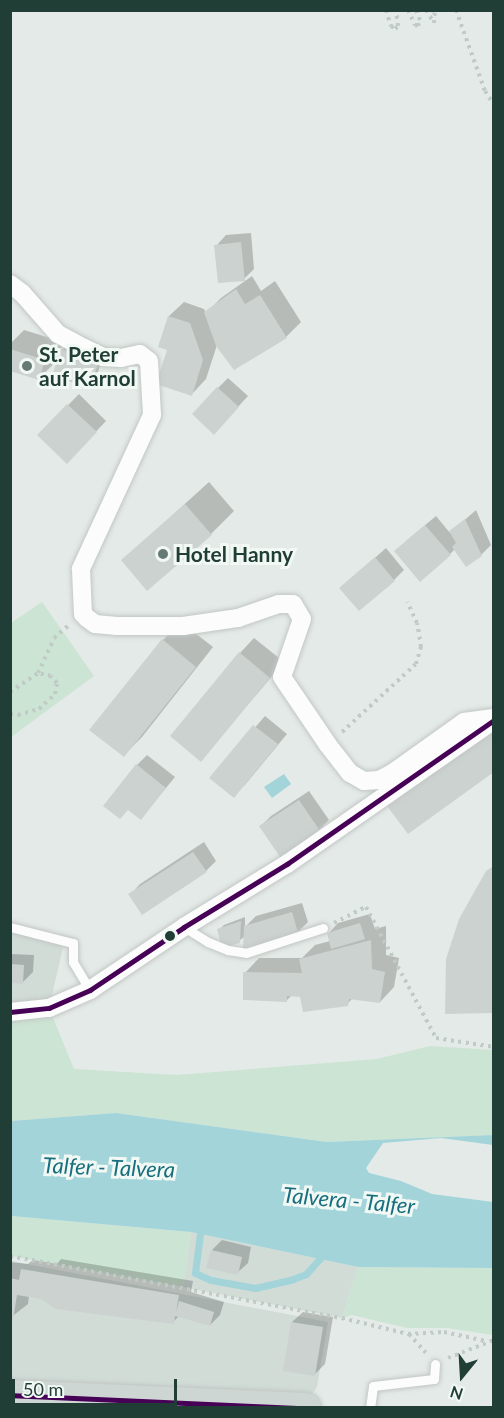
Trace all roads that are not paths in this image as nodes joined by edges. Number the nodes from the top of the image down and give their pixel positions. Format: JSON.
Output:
{"nodes":[{"id":1,"x":10,"y":284,"type":"edge"},
{"id":2,"x":494,"y":719,"type":"edge"},
{"id":3,"x":10,"y":927,"type":"edge"},
{"id":4,"x":184,"y":927,"type":"junction"},
{"id":5,"x":323,"y":928,"type":"road end"},
{"id":6,"x":90,"y":990,"type":"junction"},
{"id":7,"x":10,"y":1012,"type":"edge"},
{"id":8,"x":435,"y":1364,"type":"road end"},
{"id":9,"x":10,"y":1395,"type":"edge"},
{"id":10,"x":304,"y":1407,"type":"edge"},
{"id":11,"x":370,"y":1407,"type":"edge"}],
"edges":[{"from":1,"to":2,"type":"street"},
{"from":2,"to":4,"type":"street"},
{"from":3,"to":6,"type":"lane"},
{"from":4,"to":5,"type":"lane"},
{"from":4,"to":6,"type":"street"},
{"from":6,"to":7,"type":"street"},
{"from":8,"to":11,"type":"lane"},
{"from":9,"to":10,"type":"main road"}]}
